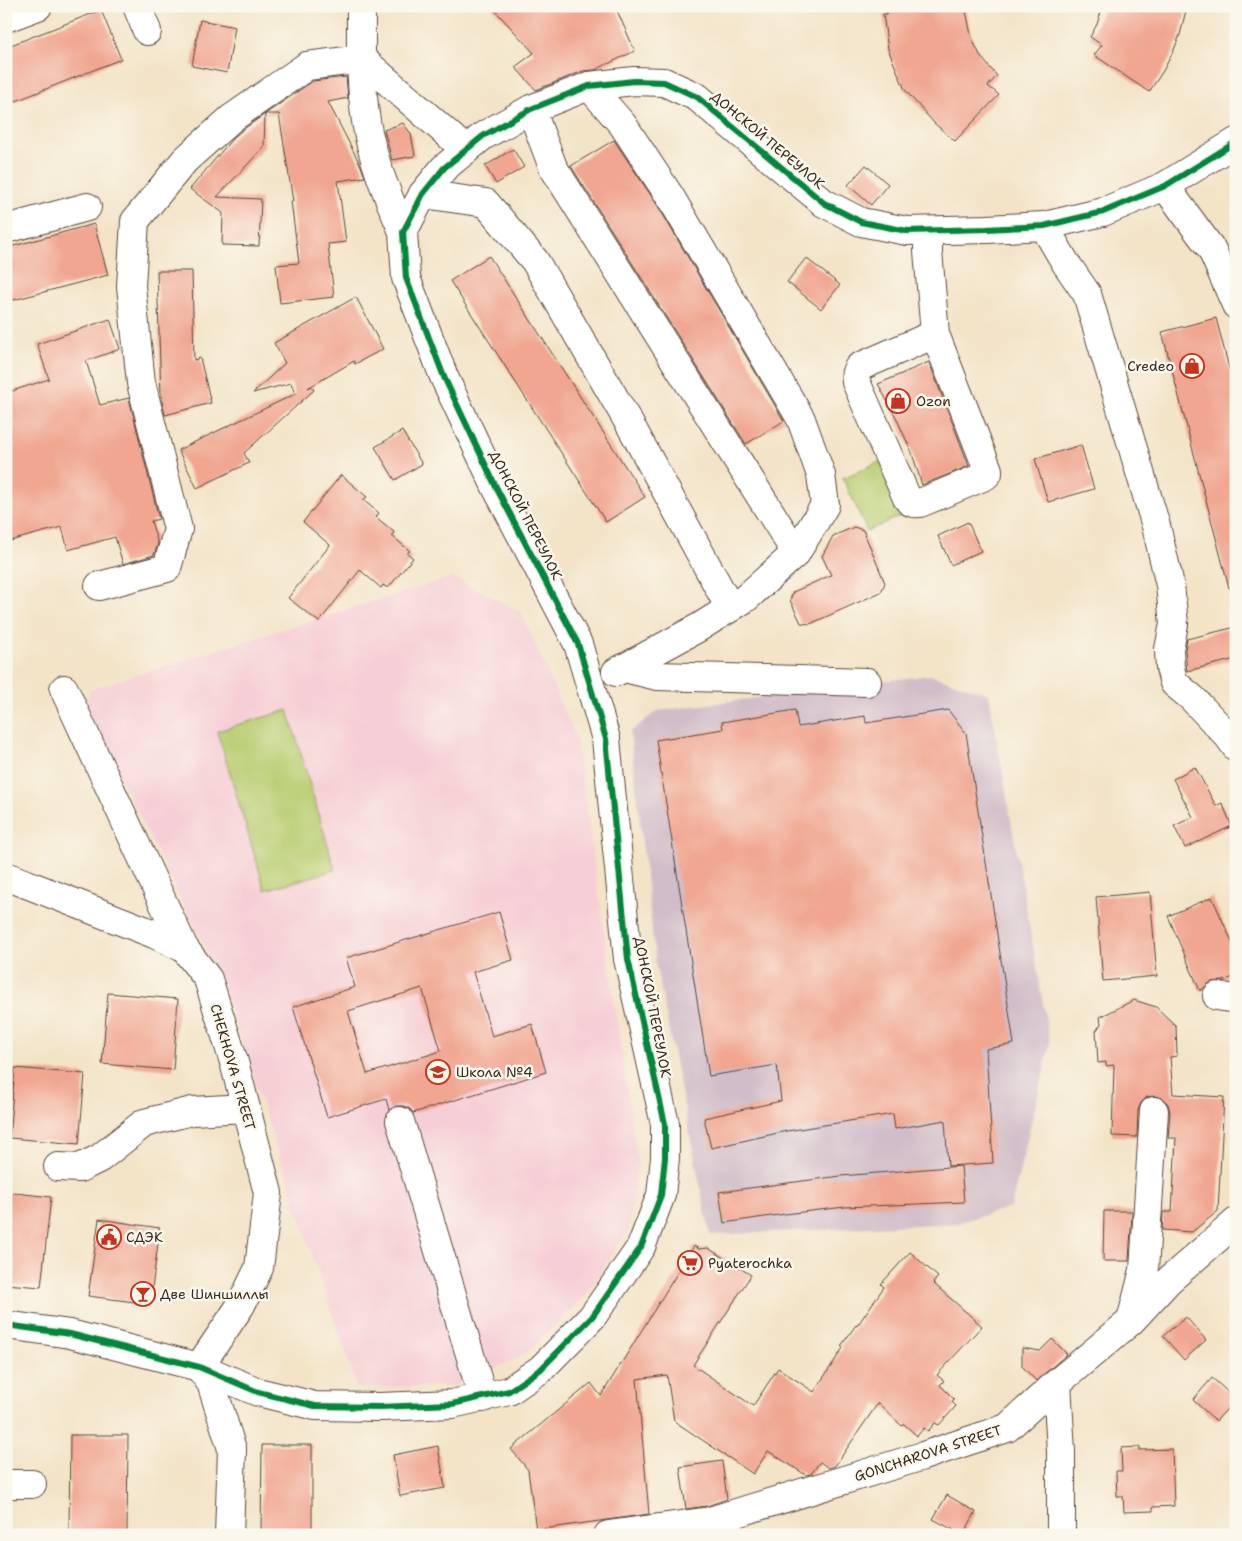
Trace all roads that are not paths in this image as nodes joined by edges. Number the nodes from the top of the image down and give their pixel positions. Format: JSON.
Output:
{"nodes":[{"id":1,"x":38,"y":6,"type":"edge"},
{"id":2,"x":137,"y":6,"type":"edge"},
{"id":3,"x":361,"y":6,"type":"edge"},
{"id":4,"x":6,"y":18,"type":"edge"},
{"id":5,"x":147,"y":31,"type":"dead end"},
{"id":6,"x":362,"y":60,"type":"junction"},
{"id":7,"x":589,"y":86,"type":"junction"},
{"id":8,"x":531,"y":108,"type":"junction"},
{"id":9,"x":1236,"y":142,"type":"edge"},
{"id":10,"x":466,"y":150,"type":"junction"},
{"id":11,"x":1164,"y":186,"type":"junction"},
{"id":12,"x":423,"y":194,"type":"junction"},
{"id":13,"x":88,"y":208,"type":"dead end"},
{"id":14,"x":1044,"y":226,"type":"junction"},
{"id":15,"x":6,"y":229,"type":"edge"},
{"id":16,"x":928,"y":231,"type":"junction"},
{"id":17,"x":404,"y":232,"type":"junction"},
{"id":18,"x":1236,"y":305,"type":"edge"},
{"id":19,"x":935,"y":334,"type":"junction"},
{"id":20,"x":796,"y":553,"type":"junction"},
{"id":21,"x":99,"y":586,"type":"dead end"},
{"id":22,"x":730,"y":608,"type":"junction"},
{"id":23,"x":624,"y":668,"type":"junction"},
{"id":24,"x":867,"y":682,"type":"dead end"},
{"id":25,"x":590,"y":684,"type":"junction"},
{"id":26,"x":64,"y":689,"type":"dead end"},
{"id":27,"x":1236,"y":747,"type":"edge"},
{"id":28,"x":6,"y":876,"type":"edge"},
{"id":29,"x":184,"y":948,"type":"junction"},
{"id":30,"x":245,"y":1108,"type":"junction"},
{"id":31,"x":1154,"y":1111,"type":"dead end"},
{"id":32,"x":400,"y":1121,"type":"dead end"},
{"id":33,"x":58,"y":1167,"type":"dead end"},
{"id":34,"x":1236,"y":1222,"type":"edge"},
{"id":35,"x":1131,"y":1321,"type":"junction"},
{"id":36,"x":6,"y":1325,"type":"edge"},
{"id":37,"x":199,"y":1367,"type":"junction"},
{"id":38,"x":1057,"y":1383,"type":"junction"},
{"id":39,"x":482,"y":1398,"type":"junction"},
{"id":40,"x":680,"y":1530,"type":"edge"},
{"id":41,"x":229,"y":1535,"type":"edge"},
{"id":42,"x":608,"y":1535,"type":"edge"},
{"id":43,"x":1061,"y":1535,"type":"edge"}],
"edges":[{"from":1,"to":4,"type":"street"},
{"from":2,"to":5,"type":"street"},
{"from":3,"to":6,"type":"street"},
{"from":6,"to":10,"type":"street"},
{"from":6,"to":17,"type":"street"},
{"from":6,"to":21,"type":"street"},
{"from":7,"to":8,"type":"street","name":"ДОНСКОЙ ПЕРЕУЛОК"},
{"from":7,"to":16,"type":"street","name":"ДОНСКОЙ ПЕРЕУЛОК"},
{"from":7,"to":20,"type":"street"},
{"from":8,"to":10,"type":"street","name":"ДОНСКОЙ ПЕРЕУЛОК"},
{"from":8,"to":20,"type":"street"},
{"from":9,"to":11,"type":"street","name":"ДОНСКОЙ ПЕРЕУЛОК"},
{"from":10,"to":12,"type":"street","name":"ДОНСКОЙ ПЕРЕУЛОК"},
{"from":11,"to":14,"type":"street","name":"ДОНСКОЙ ПЕРЕУЛОК"},
{"from":11,"to":18,"type":"street"},
{"from":12,"to":17,"type":"street","name":"ДОНСКОЙ ПЕРЕУЛОК"},
{"from":12,"to":22,"type":"street"},
{"from":13,"to":15,"type":"street"},
{"from":14,"to":16,"type":"street","name":"ДОНСКОЙ ПЕРЕУЛОК"},
{"from":14,"to":27,"type":"street"},
{"from":16,"to":19,"type":"street"},
{"from":17,"to":25,"type":"street","name":"ДОНСКОЙ ПЕРЕУЛОК"},
{"from":19,"to":19,"type":"street"},
{"from":20,"to":22,"type":"street"},
{"from":22,"to":23,"type":"street"},
{"from":23,"to":24,"type":"street"},
{"from":23,"to":25,"type":"street"},
{"from":25,"to":39,"type":"street","name":"ДОНСКОЙ ПЕРЕУЛОК"},
{"from":26,"to":29,"type":"street"},
{"from":28,"to":29,"type":"street","name":"CHEKHOVA STREET"},
{"from":29,"to":30,"type":"street","name":"CHEKHOVA STREET"},
{"from":30,"to":33,"type":"street"},
{"from":30,"to":37,"type":"street","name":"CHEKHOVA STREET"},
{"from":31,"to":35,"type":"street"},
{"from":32,"to":39,"type":"street"},
{"from":34,"to":35,"type":"street","name":"GONCHAROVA STREET"},
{"from":35,"to":38,"type":"street","name":"GONCHAROVA STREET"},
{"from":36,"to":37,"type":"street","name":"ДОНСКОЙ ПЕРЕУЛОК"},
{"from":37,"to":39,"type":"street","name":"ДОНСКОЙ ПЕРЕУЛОК"},
{"from":37,"to":41,"type":"street"},
{"from":38,"to":40,"type":"street","name":"GONCHAROVA STREET"},
{"from":38,"to":43,"type":"street"},
{"from":40,"to":42,"type":"street","name":"GONCHAROVA STREET"}]}
